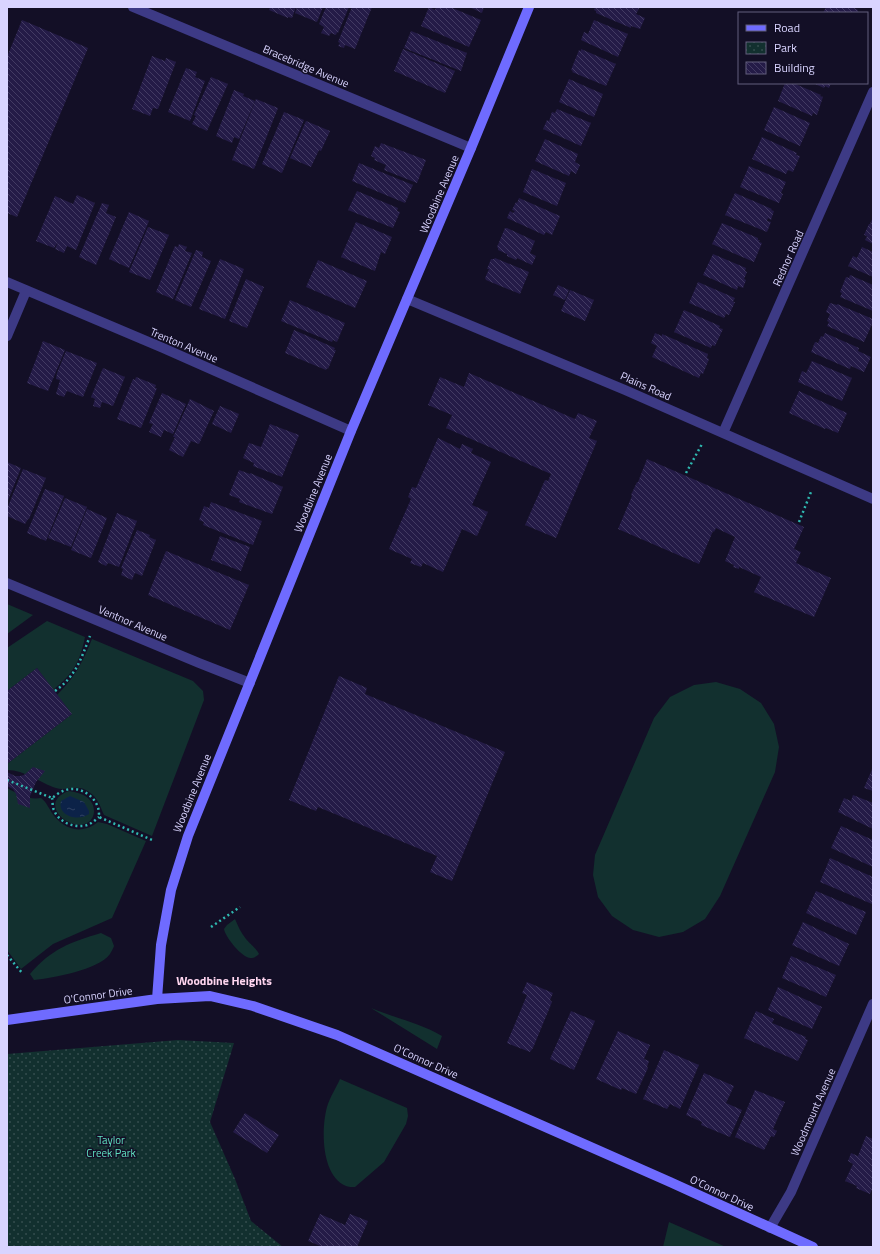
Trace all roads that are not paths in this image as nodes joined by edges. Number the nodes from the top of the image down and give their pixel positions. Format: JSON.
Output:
{"nodes":[{"id":1,"x":132,"y":7,"type":"edge"},
{"id":2,"x":529,"y":7,"type":"edge"},
{"id":3,"x":873,"y":92,"type":"edge"},
{"id":4,"x":471,"y":148,"type":"junction"},
{"id":5,"x":7,"y":282,"type":"edge"},
{"id":6,"x":26,"y":291,"type":"junction"},
{"id":7,"x":407,"y":298,"type":"junction"},
{"id":8,"x":7,"y":336,"type":"edge"},
{"id":9,"x":351,"y":431,"type":"junction"},
{"id":10,"x":723,"y":433,"type":"junction"},
{"id":11,"x":873,"y":499,"type":"edge"},
{"id":12,"x":7,"y":582,"type":"edge"},
{"id":13,"x":250,"y":683,"type":"junction"},
{"id":14,"x":156,"y":999,"type":"junction"},
{"id":15,"x":873,"y":1004,"type":"edge"},
{"id":16,"x":7,"y":1020,"type":"edge"},
{"id":17,"x":770,"y":1228,"type":"junction"},
{"id":18,"x":813,"y":1247,"type":"edge"}],
"edges":[{"from":1,"to":4,"type":"street","name":"Bracebridge Avenue"},
{"from":2,"to":4,"type":"main road","name":"Woodbine Avenue"},
{"from":3,"to":10,"type":"street","name":"Rednor Road"},
{"from":4,"to":7,"type":"main road","name":"Woodbine Avenue"},
{"from":5,"to":6,"type":"street","name":"Trenton Avenue"},
{"from":6,"to":8,"type":"street"},
{"from":6,"to":9,"type":"street","name":"Trenton Avenue"},
{"from":7,"to":9,"type":"main road","name":"Woodbine Avenue"},
{"from":7,"to":10,"type":"street","name":"Plains Road"},
{"from":9,"to":13,"type":"main road","name":"Woodbine Avenue"},
{"from":10,"to":11,"type":"street","name":"Plains Road"},
{"from":12,"to":13,"type":"street","name":"Ventnor Avenue"},
{"from":13,"to":14,"type":"main road","name":"Woodbine Avenue"},
{"from":14,"to":16,"type":"main road","name":"O'Connor Drive"},
{"from":14,"to":17,"type":"main road","name":"O'Connor Drive"},
{"from":15,"to":17,"type":"street","name":"Woodmount Avenue"},
{"from":17,"to":18,"type":"main road","name":"O'Connor Drive"}]}
